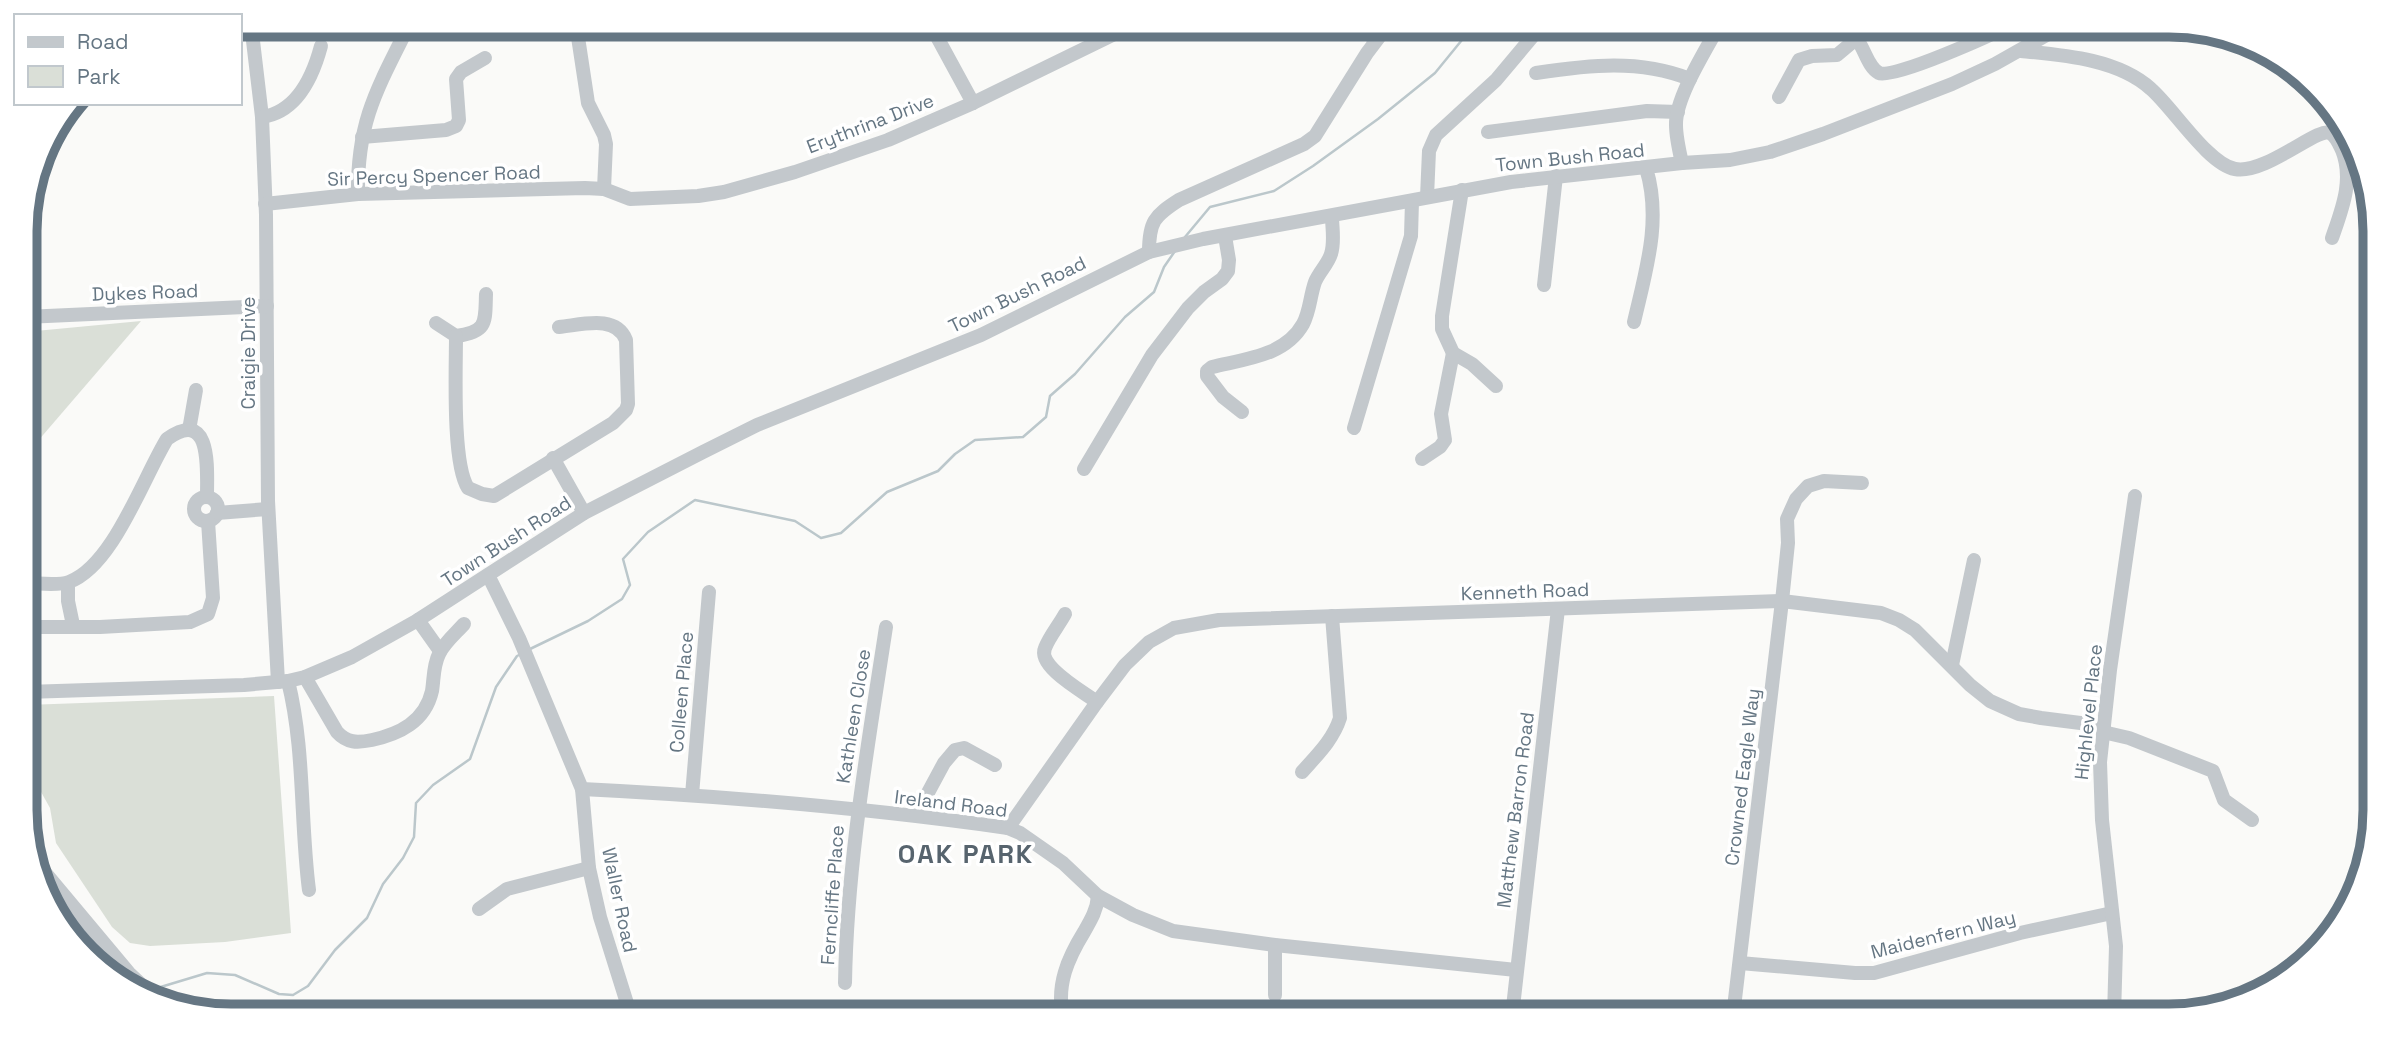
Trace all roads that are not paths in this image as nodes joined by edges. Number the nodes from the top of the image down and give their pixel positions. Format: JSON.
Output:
{"nodes":[{"id":1,"x":253,"y":37,"type":"edge"},
{"id":2,"x":403,"y":37,"type":"edge"},
{"id":3,"x":578,"y":37,"type":"edge"},
{"id":4,"x":937,"y":37,"type":"edge"},
{"id":5,"x":1108,"y":37,"type":"edge"},
{"id":6,"x":1372,"y":37,"type":"edge"},
{"id":7,"x":1378,"y":37,"type":"edge"},
{"id":8,"x":1532,"y":37,"type":"edge"},
{"id":9,"x":1713,"y":37,"type":"edge"},
{"id":10,"x":1982,"y":37,"type":"edge"},
{"id":11,"x":2032,"y":37,"type":"edge"},
{"id":12,"x":1857,"y":38,"type":"joint"},
{"id":13,"x":1375,"y":41,"type":"junction"},
{"id":14,"x":321,"y":46,"type":"dead end"},
{"id":15,"x":2021,"y":51,"type":"junction"},
{"id":16,"x":485,"y":58,"type":"dead end"},
{"id":17,"x":1536,"y":73,"type":"dead end"},
{"id":18,"x":1690,"y":79,"type":"junction"},
{"id":19,"x":1779,"y":97,"type":"dead end"},
{"id":20,"x":973,"y":103,"type":"junction"},
{"id":21,"x":1678,"y":112,"type":"junction"},
{"id":22,"x":262,"y":117,"type":"junction"},
{"id":23,"x":1488,"y":132,"type":"dead end"},
{"id":24,"x":362,"y":137,"type":"junction"},
{"id":25,"x":1682,"y":163,"type":"junction"},
{"id":26,"x":1646,"y":168,"type":"junction"},
{"id":27,"x":1556,"y":176,"type":"junction"},
{"id":28,"x":604,"y":189,"type":"junction"},
{"id":29,"x":1462,"y":190,"type":"junction"},
{"id":30,"x":358,"y":194,"type":"junction"},
{"id":31,"x":1419,"y":199,"type":"junction"},
{"id":32,"x":270,"y":207,"type":"junction"},
{"id":33,"x":1332,"y":216,"type":"junction"},
{"id":34,"x":1225,"y":236,"type":"junction"},
{"id":35,"x":2332,"y":237,"type":"dead end"},
{"id":36,"x":1149,"y":251,"type":"junction"},
{"id":37,"x":1544,"y":285,"type":"dead end"},
{"id":38,"x":486,"y":294,"type":"dead end"},
{"id":39,"x":267,"y":306,"type":"junction"},
{"id":40,"x":37,"y":316,"type":"edge"},
{"id":41,"x":1634,"y":322,"type":"dead end"},
{"id":42,"x":436,"y":323,"type":"dead end"},
{"id":43,"x":559,"y":327,"type":"dead end"},
{"id":44,"x":456,"y":336,"type":"junction"},
{"id":45,"x":1453,"y":353,"type":"junction"},
{"id":46,"x":1496,"y":386,"type":"dead end"},
{"id":47,"x":196,"y":390,"type":"dead end"},
{"id":48,"x":1242,"y":412,"type":"dead end"},
{"id":49,"x":1354,"y":428,"type":"dead end"},
{"id":50,"x":189,"y":430,"type":"junction"},
{"id":51,"x":553,"y":458,"type":"junction"},
{"id":52,"x":1422,"y":459,"type":"dead end"},
{"id":53,"x":1084,"y":470,"type":"dead end"},
{"id":54,"x":1862,"y":483,"type":"dead end"},
{"id":55,"x":2135,"y":496,"type":"dead end"},
{"id":56,"x":268,"y":505,"type":"junction"},
{"id":57,"x":213,"y":509,"type":"junction"},
{"id":58,"x":584,"y":513,"type":"junction"},
{"id":59,"x":1974,"y":560,"type":"dead end"},
{"id":60,"x":488,"y":575,"type":"junction"},
{"id":61,"x":37,"y":583,"type":"edge"},
{"id":62,"x":68,"y":583,"type":"junction"},
{"id":63,"x":709,"y":592,"type":"dead end"},
{"id":64,"x":1782,"y":601,"type":"junction"},
{"id":65,"x":1558,"y":609,"type":"junction"},
{"id":66,"x":1065,"y":614,"type":"dead end"},
{"id":67,"x":1332,"y":617,"type":"junction"},
{"id":68,"x":418,"y":620,"type":"junction"},
{"id":69,"x":464,"y":624,"type":"dead end"},
{"id":70,"x":72,"y":625,"type":"junction"},
{"id":71,"x":37,"y":627,"type":"edge"},
{"id":72,"x":887,"y":627,"type":"dead end"},
{"id":73,"x":440,"y":651,"type":"junction"},
{"id":74,"x":1952,"y":665,"type":"junction"},
{"id":75,"x":305,"y":677,"type":"junction"},
{"id":76,"x":283,"y":682,"type":"junction"},
{"id":77,"x":37,"y":692,"type":"edge"},
{"id":78,"x":1097,"y":702,"type":"junction"},
{"id":79,"x":2104,"y":729,"type":"junction"},
{"id":80,"x":995,"y":765,"type":"dead end"},
{"id":81,"x":1302,"y":772,"type":"dead end"},
{"id":82,"x":582,"y":789,"type":"junction"},
{"id":83,"x":692,"y":795,"type":"junction"},
{"id":84,"x":858,"y":811,"type":"junction"},
{"id":85,"x":916,"y":815,"type":"junction"},
{"id":86,"x":2252,"y":820,"type":"dead end"},
{"id":87,"x":1009,"y":828,"type":"junction"},
{"id":88,"x":589,"y":868,"type":"junction"},
{"id":89,"x":48,"y":876,"type":"edge"},
{"id":90,"x":309,"y":890,"type":"dead end"},
{"id":91,"x":1098,"y":896,"type":"junction"},
{"id":92,"x":479,"y":909,"type":"dead end"},
{"id":93,"x":2112,"y":913,"type":"junction"},
{"id":94,"x":1275,"y":945,"type":"junction"},
{"id":95,"x":1740,"y":962,"type":"junction"},
{"id":96,"x":1516,"y":970,"type":"junction"},
{"id":97,"x":137,"y":980,"type":"edge"},
{"id":98,"x":845,"y":983,"type":"dead end"},
{"id":99,"x":1275,"y":995,"type":"dead end"},
{"id":100,"x":627,"y":1004,"type":"edge"},
{"id":101,"x":1060,"y":1004,"type":"edge"},
{"id":102,"x":1513,"y":1004,"type":"edge"},
{"id":103,"x":1735,"y":1004,"type":"edge"},
{"id":104,"x":2115,"y":1004,"type":"edge"}],
"edges":[{"from":1,"to":22,"type":"street","name":"Craigie Drive"},
{"from":2,"to":24,"type":"street"},
{"from":3,"to":28,"type":"street"},
{"from":4,"to":20,"type":"street"},
{"from":5,"to":20,"type":"street","name":"Erythrina Drive"},
{"from":6,"to":13,"type":"street"},
{"from":7,"to":13,"type":"street"},
{"from":8,"to":31,"type":"street"},
{"from":9,"to":18,"type":"street"},
{"from":10,"to":12,"type":"street"},
{"from":11,"to":15,"type":"street","name":"Town Bush Road"},
{"from":12,"to":19,"type":"street"},
{"from":13,"to":36,"type":"street"},
{"from":14,"to":22,"type":"street"},
{"from":15,"to":25,"type":"street","name":"Town Bush Road"},
{"from":15,"to":35,"type":"street"},
{"from":16,"to":24,"type":"street"},
{"from":17,"to":18,"type":"street"},
{"from":18,"to":21,"type":"street"},
{"from":20,"to":28,"type":"street","name":"Erythrina Drive"},
{"from":21,"to":23,"type":"street"},
{"from":21,"to":25,"type":"street"},
{"from":22,"to":32,"type":"street","name":"Craigie Drive"},
{"from":24,"to":30,"type":"street"},
{"from":25,"to":26,"type":"street","name":"Town Bush Road"},
{"from":26,"to":27,"type":"street","name":"Town Bush Road"},
{"from":26,"to":41,"type":"street"},
{"from":27,"to":29,"type":"street","name":"Town Bush Road"},
{"from":27,"to":37,"type":"street"},
{"from":28,"to":30,"type":"street","name":"Sir Percy Spencer Road"},
{"from":29,"to":31,"type":"street","name":"Town Bush Road"},
{"from":29,"to":45,"type":"street"},
{"from":30,"to":32,"type":"street","name":"Sir Percy Spencer Road"},
{"from":31,"to":33,"type":"street","name":"Town Bush Road"},
{"from":31,"to":49,"type":"street"},
{"from":32,"to":39,"type":"street","name":"Craigie Drive"},
{"from":33,"to":34,"type":"street","name":"Town Bush Road"},
{"from":33,"to":48,"type":"street"},
{"from":34,"to":36,"type":"street","name":"Town Bush Road"},
{"from":34,"to":53,"type":"street"},
{"from":36,"to":58,"type":"street","name":"Town Bush Road"},
{"from":38,"to":44,"type":"street"},
{"from":39,"to":40,"type":"street","name":"Dykes Road"},
{"from":39,"to":56,"type":"street","name":"Craigie Drive"},
{"from":42,"to":44,"type":"street"},
{"from":43,"to":51,"type":"street"},
{"from":44,"to":51,"type":"street"},
{"from":45,"to":46,"type":"street"},
{"from":45,"to":52,"type":"street"},
{"from":47,"to":50,"type":"street"},
{"from":50,"to":57,"type":"street"},
{"from":50,"to":62,"type":"street"},
{"from":51,"to":58,"type":"street"},
{"from":54,"to":64,"type":"street","name":"Crowned Eagle Way"},
{"from":55,"to":79,"type":"street","name":"Highlevel Place"},
{"from":56,"to":57,"type":"street"},
{"from":56,"to":76,"type":"street","name":"Craigie Drive"},
{"from":57,"to":70,"type":"street"},
{"from":58,"to":60,"type":"street","name":"Town Bush Road"},
{"from":59,"to":74,"type":"street"},
{"from":60,"to":68,"type":"street","name":"Town Bush Road"},
{"from":60,"to":82,"type":"street"},
{"from":61,"to":62,"type":"street"},
{"from":62,"to":70,"type":"street"},
{"from":63,"to":83,"type":"street","name":"Colleen Place"},
{"from":64,"to":65,"type":"street","name":"Kenneth Road"},
{"from":64,"to":74,"type":"street","name":"Kenneth Road"},
{"from":64,"to":95,"type":"street","name":"Crowned Eagle Way"},
{"from":65,"to":67,"type":"street","name":"Kenneth Road"},
{"from":65,"to":96,"type":"street","name":"Matthew Barron Road"},
{"from":66,"to":78,"type":"street"},
{"from":67,"to":78,"type":"street","name":"Kenneth Road"},
{"from":67,"to":81,"type":"street"},
{"from":68,"to":73,"type":"street"},
{"from":68,"to":75,"type":"street","name":"Town Bush Road"},
{"from":69,"to":73,"type":"street"},
{"from":70,"to":71,"type":"street"},
{"from":72,"to":84,"type":"street","name":"Kathleen Close"},
{"from":73,"to":75,"type":"street"},
{"from":74,"to":79,"type":"street","name":"Kenneth Road"},
{"from":75,"to":76,"type":"street","name":"Town Bush Road"},
{"from":76,"to":77,"type":"street","name":"Town Bush Road"},
{"from":76,"to":90,"type":"street","name":"Craigie Drive"},
{"from":78,"to":87,"type":"street","name":"Kenneth Road"},
{"from":79,"to":86,"type":"street","name":"Kenneth Road"},
{"from":79,"to":93,"type":"street","name":"Highlevel Place"},
{"from":80,"to":85,"type":"street"},
{"from":82,"to":83,"type":"street","name":"Ireland Road"},
{"from":82,"to":88,"type":"street","name":"Waller Road"},
{"from":83,"to":84,"type":"street","name":"Ireland Road"},
{"from":84,"to":85,"type":"street","name":"Ireland Road"},
{"from":84,"to":98,"type":"street","name":"Ferncliffe Place"},
{"from":85,"to":87,"type":"street","name":"Ireland Road"},
{"from":87,"to":91,"type":"street","name":"Ireland Road"},
{"from":88,"to":92,"type":"street"},
{"from":88,"to":100,"type":"street","name":"Waller Road"},
{"from":89,"to":97,"type":"street"},
{"from":91,"to":94,"type":"street","name":"Ireland Road"},
{"from":91,"to":101,"type":"street"},
{"from":93,"to":95,"type":"street","name":"Maidenfern Way"},
{"from":93,"to":104,"type":"street","name":"Highlevel Place"},
{"from":94,"to":96,"type":"street","name":"Ireland Road"},
{"from":94,"to":99,"type":"street"},
{"from":95,"to":103,"type":"street","name":"Crowned Eagle Way"},
{"from":96,"to":102,"type":"street","name":"Matthew Barron Road"}]}
